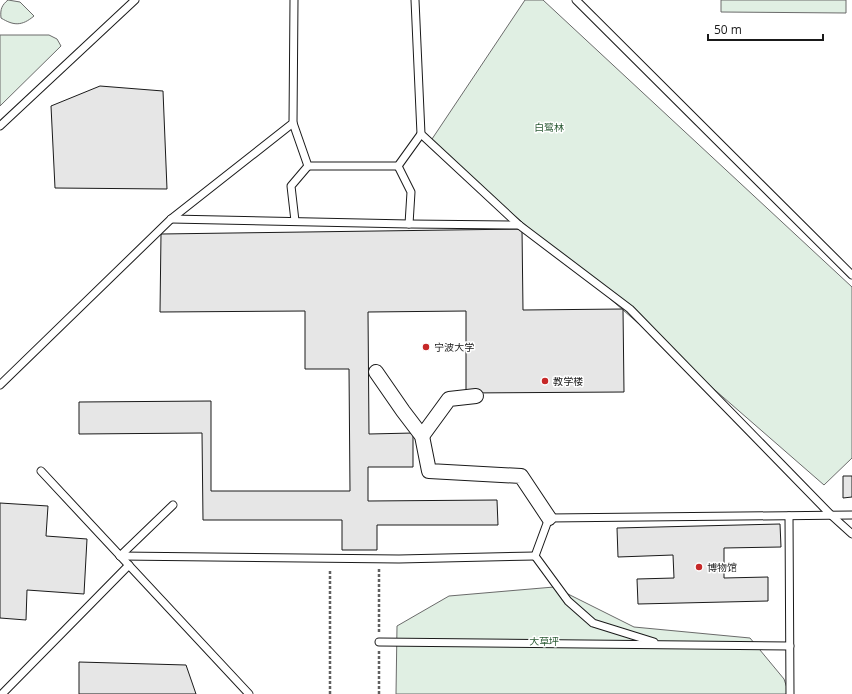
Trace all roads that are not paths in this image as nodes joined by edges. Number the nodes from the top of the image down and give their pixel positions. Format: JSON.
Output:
{"nodes":[{"id":1,"x":135,"y":0,"type":"edge"},
{"id":2,"x":294,"y":0,"type":"edge"},
{"id":3,"x":415,"y":0,"type":"edge"},
{"id":4,"x":576,"y":0,"type":"edge"},
{"id":5,"x":293,"y":123,"type":"junction"},
{"id":6,"x":0,"y":126,"type":"edge"},
{"id":7,"x":422,"y":134,"type":"junction"},
{"id":8,"x":308,"y":166,"type":"junction"},
{"id":9,"x":398,"y":166,"type":"junction"},
{"id":10,"x":171,"y":219,"type":"junction"},
{"id":11,"x":295,"y":221,"type":"junction"},
{"id":12,"x":409,"y":224,"type":"junction"},
{"id":13,"x":519,"y":225,"type":"junction"},
{"id":14,"x":852,"y":275,"type":"edge"},
{"id":15,"x":376,"y":372,"type":"dead end"},
{"id":16,"x":0,"y":385,"type":"edge"},
{"id":17,"x":476,"y":396,"type":"dead end"},
{"id":18,"x":422,"y":436,"type":"junction"},
{"id":19,"x":41,"y":471,"type":"dead end"},
{"id":20,"x":173,"y":505,"type":"dead end"},
{"id":21,"x":832,"y":515,"type":"junction"},
{"id":22,"x":852,"y":515,"type":"edge"},
{"id":23,"x":789,"y":516,"type":"junction"},
{"id":24,"x":549,"y":518,"type":"junction"},
{"id":25,"x":852,"y":534,"type":"edge"},
{"id":26,"x":120,"y":556,"type":"junction"},
{"id":27,"x":535,"y":556,"type":"junction"},
{"id":28,"x":129,"y":565,"type":"junction"},
{"id":29,"x":379,"y":642,"type":"road end"},
{"id":30,"x":662,"y":645,"type":"junction"},
{"id":31,"x":790,"y":646,"type":"junction"},
{"id":32,"x":2,"y":694,"type":"edge"},
{"id":33,"x":249,"y":694,"type":"edge"},
{"id":34,"x":790,"y":694,"type":"edge"}],
"edges":[{"from":1,"to":6,"type":"lane"},
{"from":2,"to":5,"type":"lane"},
{"from":3,"to":7,"type":"lane"},
{"from":4,"to":14,"type":"lane"},
{"from":5,"to":8,"type":"lane"},
{"from":5,"to":10,"type":"lane"},
{"from":7,"to":9,"type":"lane"},
{"from":7,"to":13,"type":"lane"},
{"from":8,"to":9,"type":"lane"},
{"from":8,"to":11,"type":"lane"},
{"from":9,"to":12,"type":"lane"},
{"from":10,"to":11,"type":"lane"},
{"from":10,"to":16,"type":"lane"},
{"from":11,"to":12,"type":"lane"},
{"from":12,"to":13,"type":"lane"},
{"from":13,"to":21,"type":"lane"},
{"from":15,"to":18,"type":"street"},
{"from":17,"to":18,"type":"street"},
{"from":18,"to":24,"type":"street"},
{"from":19,"to":26,"type":"lane"},
{"from":20,"to":26,"type":"lane"},
{"from":21,"to":22,"type":"lane"},
{"from":21,"to":23,"type":"lane"},
{"from":21,"to":25,"type":"lane"},
{"from":23,"to":24,"type":"lane"},
{"from":23,"to":31,"type":"lane"},
{"from":24,"to":27,"type":"lane"},
{"from":26,"to":27,"type":"lane"},
{"from":26,"to":28,"type":"lane"},
{"from":27,"to":30,"type":"lane"},
{"from":28,"to":32,"type":"lane"},
{"from":28,"to":33,"type":"lane"},
{"from":29,"to":30,"type":"lane"},
{"from":30,"to":31,"type":"lane"},
{"from":31,"to":34,"type":"lane"}]}
